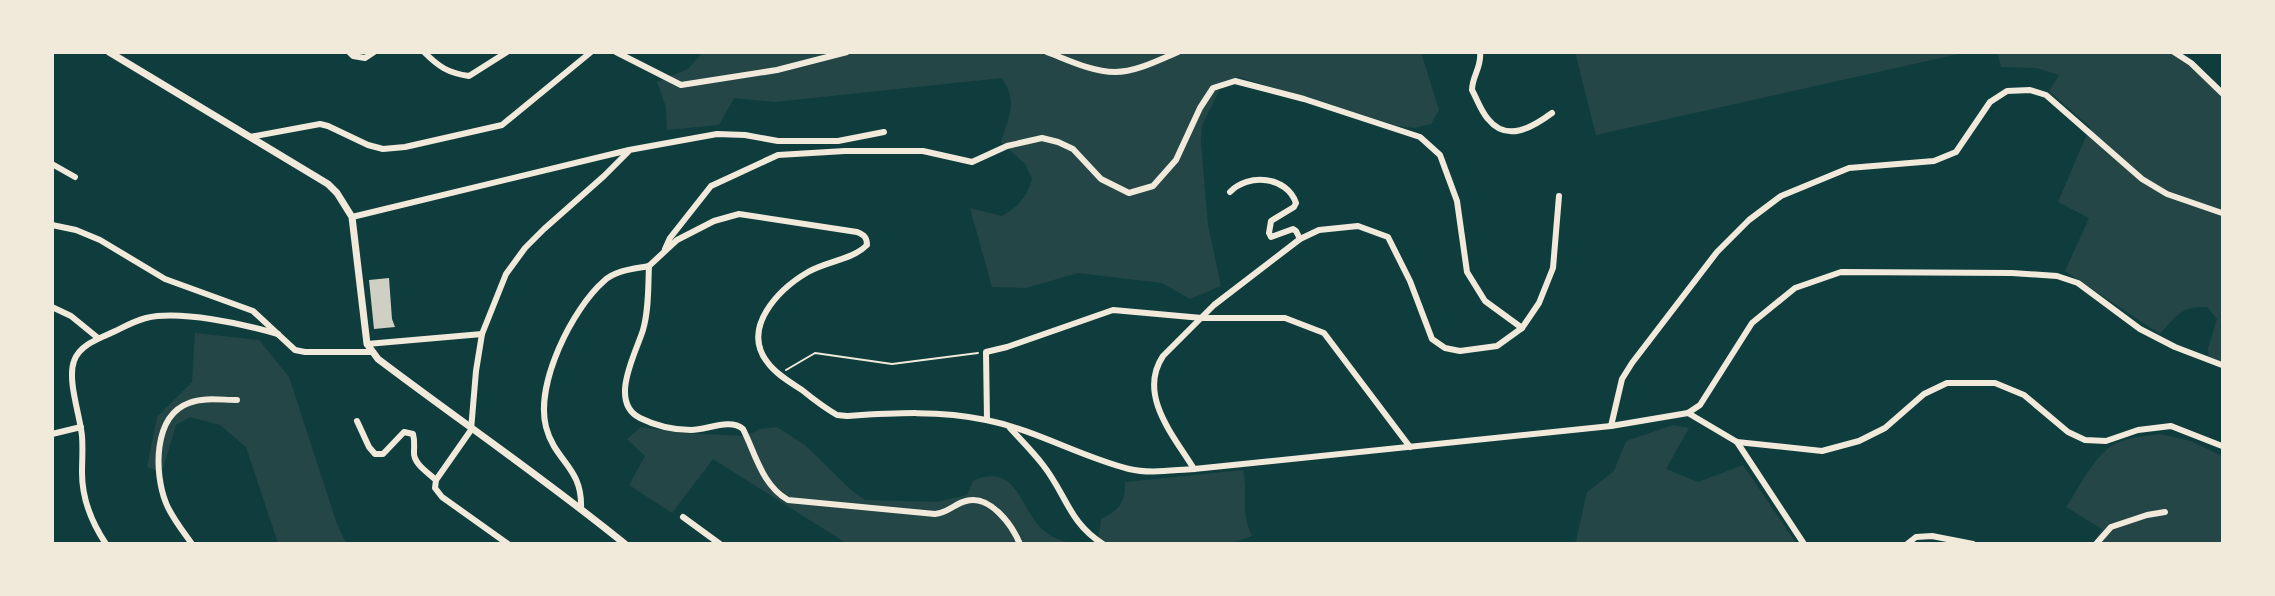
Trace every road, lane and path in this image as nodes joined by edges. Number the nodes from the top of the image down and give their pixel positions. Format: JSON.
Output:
{"nodes":[{"id":1,"x":109,"y":52,"type":"edge"},
{"id":2,"x":349,"y":52,"type":"edge"},
{"id":3,"x":374,"y":52,"type":"edge"},
{"id":4,"x":424,"y":52,"type":"edge"},
{"id":5,"x":507,"y":52,"type":"edge"},
{"id":6,"x":591,"y":52,"type":"edge"},
{"id":7,"x":616,"y":52,"type":"edge"},
{"id":8,"x":847,"y":52,"type":"edge"},
{"id":9,"x":1047,"y":52,"type":"edge"},
{"id":10,"x":1178,"y":52,"type":"edge"},
{"id":11,"x":1480,"y":52,"type":"edge"},
{"id":12,"x":2174,"y":52,"type":"edge"},
{"id":13,"x":2222,"y":93,"type":"edge"},
{"id":14,"x":1552,"y":113,"type":"dead end"},
{"id":15,"x":884,"y":132,"type":"dead end"},
{"id":16,"x":250,"y":137,"type":"junction"},
{"id":17,"x":629,"y":150,"type":"junction"},
{"id":18,"x":52,"y":164,"type":"edge"},
{"id":19,"x":75,"y":177,"type":"dead end"},
{"id":20,"x":1230,"y":192,"type":"dead end"},
{"id":21,"x":1559,"y":196,"type":"dead end"},
{"id":22,"x":2222,"y":213,"type":"edge"},
{"id":23,"x":352,"y":217,"type":"junction"},
{"id":24,"x":52,"y":225,"type":"edge"},
{"id":25,"x":1300,"y":239,"type":"junction"},
{"id":26,"x":662,"y":253,"type":"junction"},
{"id":27,"x":649,"y":266,"type":"junction"},
{"id":28,"x":52,"y":307,"type":"edge"},
{"id":29,"x":1202,"y":318,"type":"junction"},
{"id":30,"x":1522,"y":328,"type":"junction"},
{"id":31,"x":278,"y":334,"type":"junction"},
{"id":32,"x":482,"y":334,"type":"junction"},
{"id":33,"x":98,"y":338,"type":"junction"},
{"id":34,"x":369,"y":348,"type":"junction"},
{"id":35,"x":986,"y":352,"type":"junction"},
{"id":36,"x":2222,"y":365,"type":"edge"},
{"id":37,"x":780,"y":374,"type":"junction"},
{"id":38,"x":237,"y":400,"type":"dead end"},
{"id":39,"x":1688,"y":413,"type":"junction"},
{"id":40,"x":987,"y":420,"type":"junction"},
{"id":41,"x":357,"y":421,"type":"dead end"},
{"id":42,"x":1009,"y":426,"type":"junction"},
{"id":43,"x":1611,"y":426,"type":"junction"},
{"id":44,"x":81,"y":427,"type":"junction"},
{"id":45,"x":471,"y":430,"type":"junction"},
{"id":46,"x":52,"y":434,"type":"edge"},
{"id":47,"x":1737,"y":442,"type":"junction"},
{"id":48,"x":2222,"y":446,"type":"edge"},
{"id":49,"x":1410,"y":447,"type":"junction"},
{"id":50,"x":1194,"y":469,"type":"junction"},
{"id":51,"x":436,"y":480,"type":"junction"},
{"id":52,"x":581,"y":509,"type":"junction"},
{"id":53,"x":2165,"y":512,"type":"dead end"},
{"id":54,"x":683,"y":517,"type":"dead end"},
{"id":55,"x":106,"y":544,"type":"edge"},
{"id":56,"x":192,"y":544,"type":"edge"},
{"id":57,"x":508,"y":544,"type":"edge"},
{"id":58,"x":625,"y":544,"type":"edge"},
{"id":59,"x":720,"y":544,"type":"edge"},
{"id":60,"x":1020,"y":544,"type":"edge"},
{"id":61,"x":1103,"y":544,"type":"edge"},
{"id":62,"x":1804,"y":544,"type":"edge"},
{"id":63,"x":1907,"y":544,"type":"edge"},
{"id":64,"x":1973,"y":544,"type":"edge"},
{"id":65,"x":2096,"y":544,"type":"edge"}],
"edges":[{"from":1,"to":16,"type":"street"},
{"from":2,"to":3,"type":"street"},
{"from":4,"to":5,"type":"street"},
{"from":6,"to":16,"type":"street"},
{"from":7,"to":8,"type":"street"},
{"from":9,"to":10,"type":"street"},
{"from":11,"to":14,"type":"street"},
{"from":12,"to":13,"type":"street"},
{"from":15,"to":17,"type":"street"},
{"from":16,"to":23,"type":"street"},
{"from":17,"to":23,"type":"street"},
{"from":17,"to":32,"type":"street"},
{"from":18,"to":19,"type":"street"},
{"from":20,"to":25,"type":"street"},
{"from":21,"to":30,"type":"street"},
{"from":22,"to":43,"type":"street"},
{"from":23,"to":34,"type":"street"},
{"from":24,"to":31,"type":"street"},
{"from":25,"to":29,"type":"street"},
{"from":25,"to":30,"type":"street"},
{"from":26,"to":27,"type":"street"},
{"from":26,"to":30,"type":"street"},
{"from":26,"to":37,"type":"street"},
{"from":27,"to":52,"type":"street"},
{"from":27,"to":60,"type":"street"},
{"from":28,"to":33,"type":"street"},
{"from":29,"to":35,"type":"street"},
{"from":29,"to":49,"type":"street"},
{"from":29,"to":50,"type":"street"},
{"from":31,"to":33,"type":"street"},
{"from":31,"to":34,"type":"street"},
{"from":32,"to":34,"type":"street"},
{"from":32,"to":45,"type":"street"},
{"from":33,"to":44,"type":"street"},
{"from":34,"to":45,"type":"street"},
{"from":35,"to":37,"type":"path"},
{"from":35,"to":40,"type":"street"},
{"from":36,"to":39,"type":"street"},
{"from":37,"to":40,"type":"street"},
{"from":38,"to":56,"type":"street"},
{"from":39,"to":43,"type":"street"},
{"from":39,"to":47,"type":"street"},
{"from":40,"to":42,"type":"street"},
{"from":41,"to":51,"type":"street"},
{"from":42,"to":50,"type":"street"},
{"from":42,"to":61,"type":"street"},
{"from":43,"to":49,"type":"street"},
{"from":44,"to":46,"type":"street"},
{"from":44,"to":55,"type":"street"},
{"from":45,"to":51,"type":"street"},
{"from":45,"to":52,"type":"street"},
{"from":47,"to":48,"type":"street"},
{"from":47,"to":62,"type":"street"},
{"from":49,"to":50,"type":"street"},
{"from":51,"to":57,"type":"street"},
{"from":52,"to":58,"type":"street"},
{"from":53,"to":65,"type":"street"},
{"from":54,"to":59,"type":"street"},
{"from":63,"to":64,"type":"street"}]}
